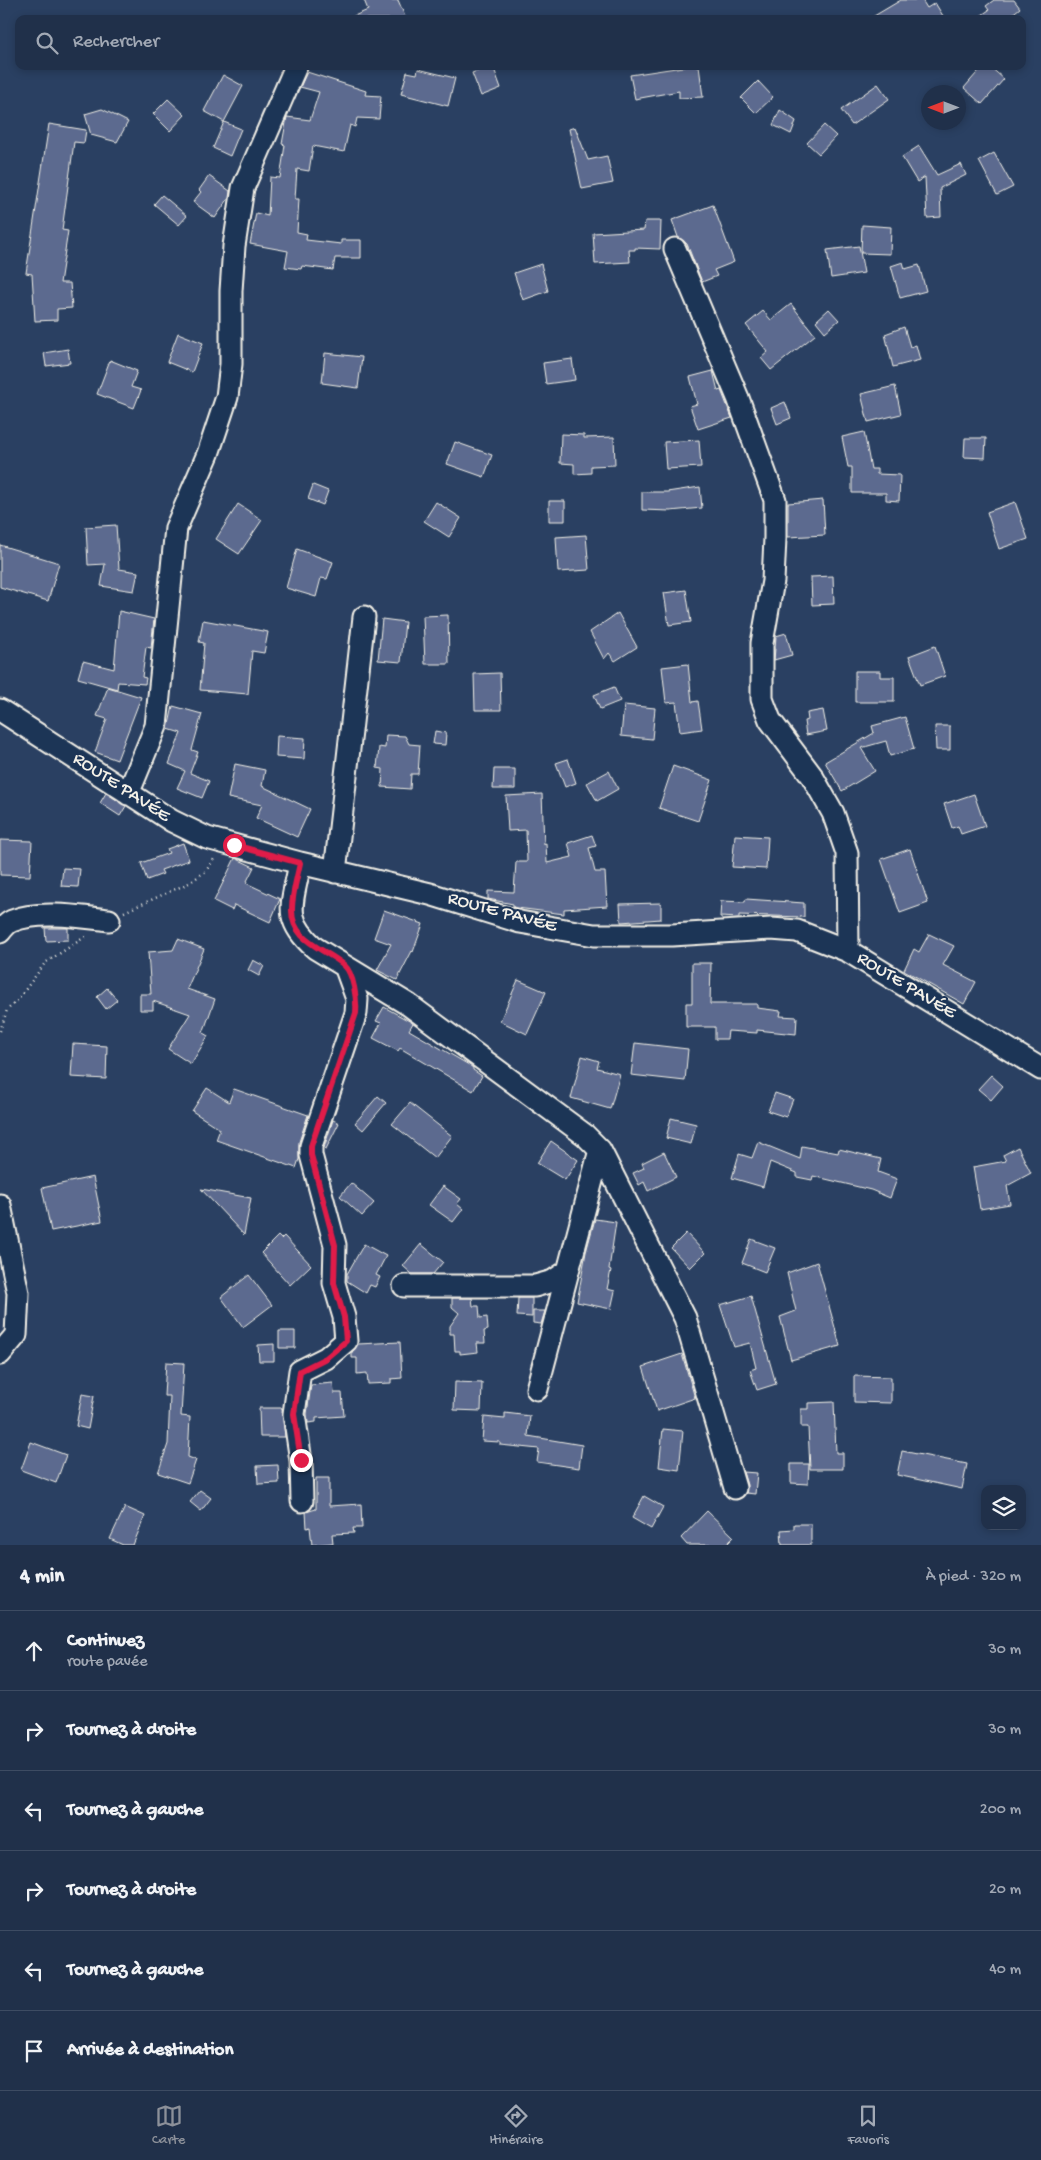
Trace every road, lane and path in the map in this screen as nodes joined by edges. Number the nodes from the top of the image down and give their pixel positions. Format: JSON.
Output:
{"nodes":[{"id":1,"x":294,"y":70,"type":"edge"},
{"id":2,"x":675,"y":249,"type":"dead end"},
{"id":3,"x":364,"y":616,"type":"dead end"},
{"id":4,"x":0,"y":710,"type":"edge"},
{"id":5,"x":128,"y":794,"type":"junction"},
{"id":6,"x":300,"y":863,"type":"junction"},
{"id":7,"x":335,"y":872,"type":"junction"},
{"id":8,"x":109,"y":920,"type":"dead end"},
{"id":9,"x":0,"y":932,"type":"edge"},
{"id":10,"x":848,"y":951,"type":"junction"},
{"id":11,"x":345,"y":966,"type":"junction"},
{"id":12,"x":1041,"y":1069,"type":"edge"},
{"id":13,"x":600,"y":1150,"type":"junction"},
{"id":14,"x":0,"y":1205,"type":"edge"},
{"id":15,"x":568,"y":1271,"type":"junction"},
{"id":16,"x":404,"y":1286,"type":"dead end"},
{"id":17,"x":0,"y":1354,"type":"edge"},
{"id":18,"x":537,"y":1389,"type":"dead end"},
{"id":19,"x":735,"y":1488,"type":"dead end"},
{"id":20,"x":302,"y":1501,"type":"dead end"}],
"edges":[{"from":1,"to":5,"type":"street"},
{"from":2,"to":10,"type":"street"},
{"from":3,"to":7,"type":"street"},
{"from":4,"to":5,"type":"street","name":"ROUTE PAVÉE"},
{"from":5,"to":6,"type":"street","name":"ROUTE PAVÉE"},
{"from":6,"to":7,"type":"street","name":"ROUTE PAVÉE"},
{"from":6,"to":11,"type":"street"},
{"from":7,"to":10,"type":"street","name":"ROUTE PAVÉE"},
{"from":8,"to":9,"type":"street"},
{"from":10,"to":12,"type":"street","name":"ROUTE PAVÉE"},
{"from":11,"to":13,"type":"street"},
{"from":11,"to":20,"type":"street"},
{"from":13,"to":15,"type":"street"},
{"from":13,"to":19,"type":"street"},
{"from":14,"to":17,"type":"street"},
{"from":15,"to":16,"type":"street"},
{"from":15,"to":18,"type":"street"}]}
